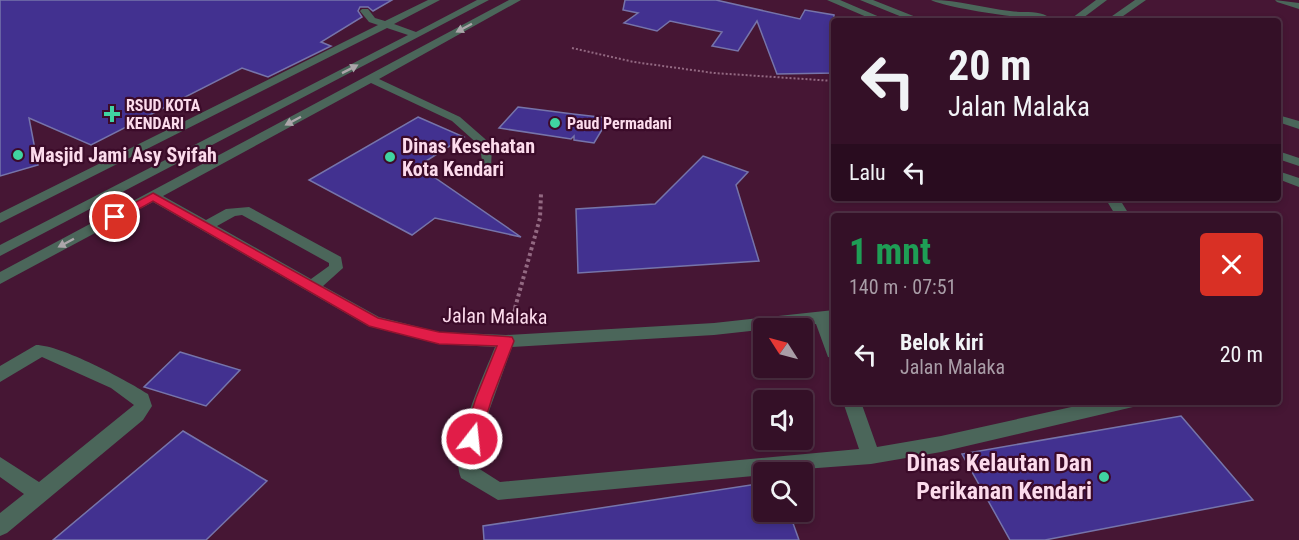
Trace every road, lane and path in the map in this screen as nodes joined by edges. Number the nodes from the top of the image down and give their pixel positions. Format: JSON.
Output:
{"nodes":[{"id":1,"x":435,"y":0,"type":"edge"},
{"id":2,"x":484,"y":0,"type":"edge"},
{"id":3,"x":516,"y":0,"type":"edge"},
{"id":4,"x":832,"y":0,"type":"edge"},
{"id":5,"x":865,"y":0,"type":"edge"},
{"id":6,"x":936,"y":0,"type":"edge"},
{"id":7,"x":1102,"y":0,"type":"edge"},
{"id":8,"x":1141,"y":0,"type":"edge"},
{"id":9,"x":1280,"y":0,"type":"edge"},
{"id":10,"x":1299,"y":6,"type":"edge"},
{"id":11,"x":365,"y":11,"type":"dead end"},
{"id":12,"x":1042,"y":16,"type":"dead end"},
{"id":13,"x":877,"y":18,"type":"edge"},
{"id":14,"x":913,"y":18,"type":"edge"},
{"id":15,"x":1077,"y":18,"type":"edge"},
{"id":16,"x":1114,"y":18,"type":"edge"},
{"id":17,"x":386,"y":25,"type":"junction"},
{"id":18,"x":416,"y":35,"type":"junction"},
{"id":19,"x":572,"y":48,"type":"dead end"},
{"id":20,"x":370,"y":79,"type":"junction"},
{"id":21,"x":831,"y":81,"type":"edge"},
{"id":22,"x":1281,"y":119,"type":"edge"},
{"id":23,"x":1299,"y":125,"type":"edge"},
{"id":24,"x":1281,"y":156,"type":"edge"},
{"id":25,"x":1299,"y":162,"type":"edge"},
{"id":26,"x":487,"y":166,"type":"dead end"},
{"id":27,"x":1281,"y":176,"type":"edge"},
{"id":28,"x":1299,"y":183,"type":"edge"},
{"id":29,"x":542,"y":194,"type":"dead end"},
{"id":30,"x":153,"y":196,"type":"junction"},
{"id":31,"x":0,"y":219,"type":"edge"},
{"id":32,"x":203,"y":224,"type":"junction"},
{"id":33,"x":0,"y":251,"type":"edge"},
{"id":34,"x":0,"y":279,"type":"edge"},
{"id":35,"x":312,"y":286,"type":"junction"},
{"id":36,"x":828,"y":316,"type":"edge"},
{"id":37,"x":831,"y":334,"type":"edge"},
{"id":38,"x":506,"y":341,"type":"junction"},
{"id":39,"x":0,"y":375,"type":"edge"},
{"id":40,"x":853,"y":405,"type":"edge"},
{"id":41,"x":1114,"y":405,"type":"edge"},
{"id":42,"x":871,"y":456,"type":"junction"},
{"id":43,"x":0,"y":466,"type":"edge"},
{"id":44,"x":40,"y":494,"type":"junction"},
{"id":45,"x":0,"y":526,"type":"edge"}],
"edges":[{"from":1,"to":17,"type":"street"},
{"from":2,"to":18,"type":"street"},
{"from":3,"to":20,"type":"street","one_way":true},
{"from":4,"to":13,"type":"street"},
{"from":5,"to":14,"type":"street"},
{"from":6,"to":12,"type":"street"},
{"from":7,"to":15,"type":"street"},
{"from":8,"to":16,"type":"street"},
{"from":9,"to":10,"type":"street"},
{"from":11,"to":17,"type":"street"},
{"from":17,"to":18,"type":"street"},
{"from":17,"to":31,"type":"street"},
{"from":33,"to":18,"type":"street","one_way":true},
{"from":19,"to":21,"type":"path"},
{"from":20,"to":26,"type":"street"},
{"from":20,"to":30,"type":"street","one_way":true},
{"from":22,"to":23,"type":"street"},
{"from":24,"to":25,"type":"street"},
{"from":27,"to":28,"type":"street"},
{"from":29,"to":38,"type":"path"},
{"from":30,"to":32,"type":"street","name":"Jalan Malaka"},
{"from":30,"to":34,"type":"street","one_way":true},
{"from":32,"to":35,"type":"street","name":"Jalan Malaka"},
{"from":32,"to":35,"type":"street"},
{"from":35,"to":38,"type":"street","name":"Jalan Malaka"},
{"from":36,"to":37,"type":"street"},
{"from":36,"to":38,"type":"street","name":"Jalan Malaka"},
{"from":38,"to":42,"type":"street"},
{"from":39,"to":44,"type":"street"},
{"from":40,"to":42,"type":"street"},
{"from":41,"to":42,"type":"street"},
{"from":43,"to":44,"type":"street"},
{"from":44,"to":45,"type":"street"}]}
